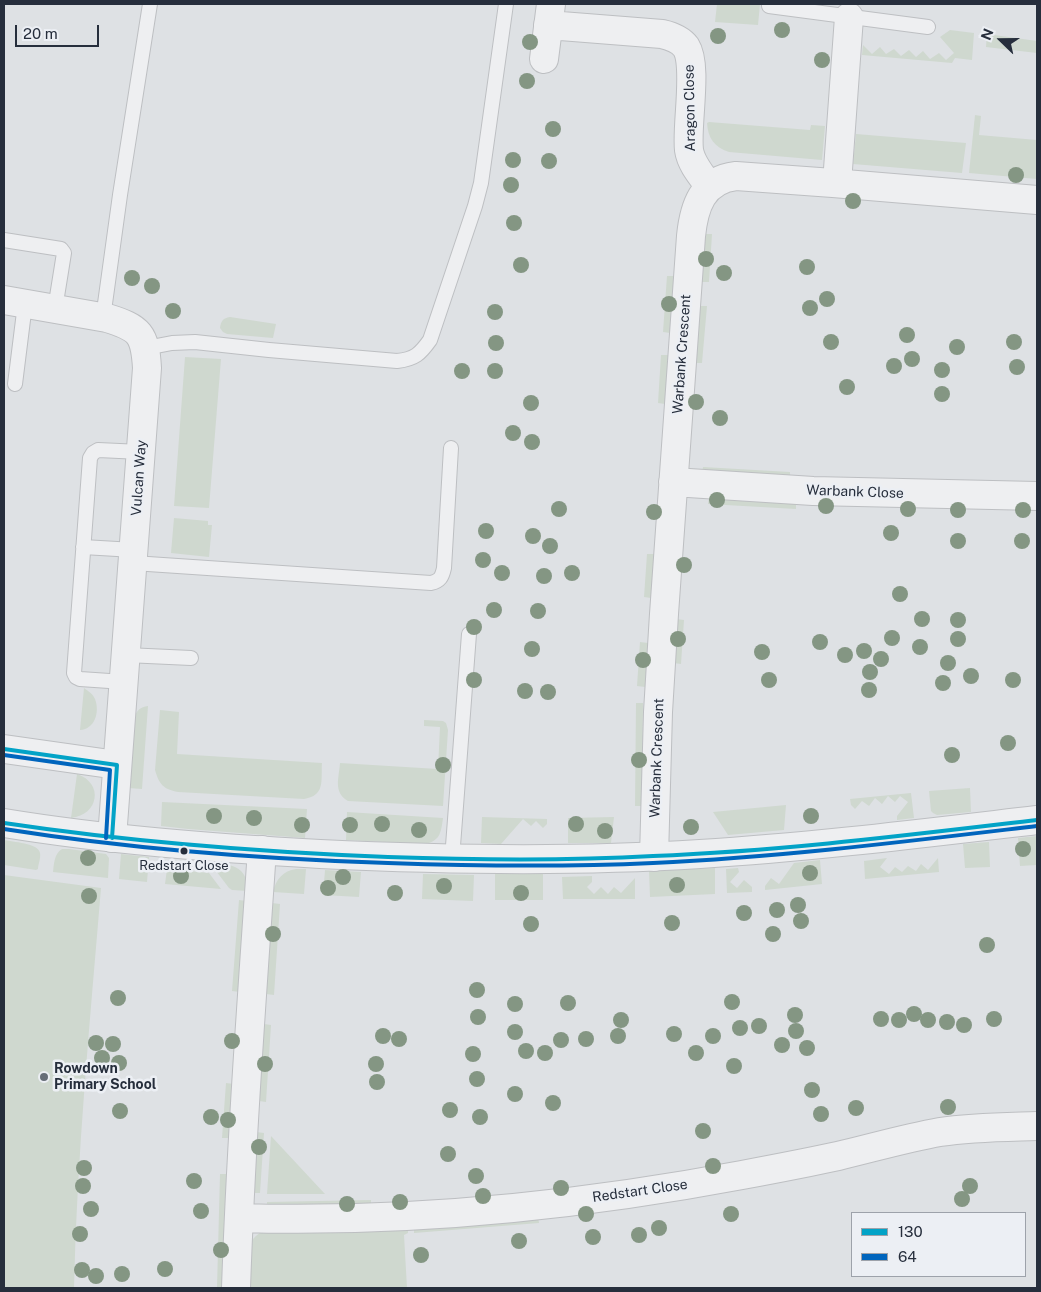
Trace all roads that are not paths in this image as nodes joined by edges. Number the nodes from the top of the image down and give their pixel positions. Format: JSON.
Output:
{"nodes":[{"id":1,"x":150,"y":4,"type":"edge"},
{"id":2,"x":506,"y":4,"type":"edge"},
{"id":3,"x":769,"y":6,"type":"dead end"},
{"id":4,"x":550,"y":14,"type":"edge"},
{"id":5,"x":849,"y":17,"type":"junction"},
{"id":6,"x":928,"y":27,"type":"dead end"},
{"id":7,"x":544,"y":59,"type":"dead end"},
{"id":8,"x":837,"y":183,"type":"junction"},
{"id":9,"x":710,"y":187,"type":"junction"},
{"id":10,"x":1037,"y":200,"type":"edge"},
{"id":11,"x":4,"y":240,"type":"edge"},
{"id":12,"x":15,"y":302,"type":"edge"},
{"id":13,"x":55,"y":309,"type":"junction"},
{"id":14,"x":103,"y":318,"type":"junction"},
{"id":15,"x":146,"y":348,"type":"junction"},
{"id":16,"x":15,"y":384,"type":"dead end"},
{"id":17,"x":451,"y":448,"type":"dead end"},
{"id":18,"x":141,"y":452,"type":"junction"},
{"id":19,"x":673,"y":482,"type":"junction"},
{"id":20,"x":1037,"y":496,"type":"edge"},
{"id":21,"x":83,"y":547,"type":"junction"},
{"id":22,"x":133,"y":556,"type":"junction"},
{"id":23,"x":469,"y":634,"type":"dead end"},
{"id":24,"x":126,"y":655,"type":"junction"},
{"id":25,"x":191,"y":658,"type":"dead end"},
{"id":26,"x":124,"y":682,"type":"junction"},
{"id":27,"x":4,"y":749,"type":"edge"},
{"id":28,"x":118,"y":765,"type":"junction"},
{"id":29,"x":1037,"y":820,"type":"edge"},
{"id":30,"x":4,"y":823,"type":"edge"},
{"id":31,"x":112,"y":838,"type":"junction"},
{"id":32,"x":262,"y":850,"type":"junction"},
{"id":33,"x":654,"y":856,"type":"junction"},
{"id":34,"x":452,"y":859,"type":"junction"},
{"id":35,"x":1037,"y":1126,"type":"edge"},
{"id":36,"x":239,"y":1218,"type":"junction"},
{"id":37,"x":236,"y":1288,"type":"edge"}],
"edges":[{"from":1,"to":14,"type":"lane"},
{"from":2,"to":15,"type":"lane"},
{"from":3,"to":5,"type":"lane"},
{"from":4,"to":7,"type":"street","name":"Aragon Close"},
{"from":4,"to":9,"type":"street","name":"Aragon Close"},
{"from":5,"to":6,"type":"lane"},
{"from":5,"to":8,"type":"street"},
{"from":8,"to":9,"type":"street"},
{"from":8,"to":10,"type":"street"},
{"from":9,"to":19,"type":"street","name":"Warbank Crescent"},
{"from":11,"to":13,"type":"lane"},
{"from":12,"to":13,"type":"street"},
{"from":12,"to":16,"type":"lane"},
{"from":13,"to":14,"type":"street"},
{"from":14,"to":15,"type":"street"},
{"from":15,"to":18,"type":"street","name":"Vulcan Way"},
{"from":17,"to":22,"type":"lane"},
{"from":18,"to":21,"type":"lane"},
{"from":18,"to":22,"type":"street","name":"Vulcan Way"},
{"from":19,"to":20,"type":"street","name":"Warbank Close"},
{"from":19,"to":33,"type":"street","name":"Warbank Crescent"},
{"from":21,"to":22,"type":"lane"},
{"from":21,"to":26,"type":"lane"},
{"from":22,"to":24,"type":"street","name":"Vulcan Way"},
{"from":23,"to":34,"type":"lane"},
{"from":24,"to":25,"type":"lane"},
{"from":24,"to":26,"type":"street","name":"Vulcan Way"},
{"from":26,"to":28,"type":"street","name":"Vulcan Way"},
{"from":27,"to":28,"type":"street"},
{"from":28,"to":31,"type":"street","name":"Vulcan Way"},
{"from":29,"to":33,"type":"street"},
{"from":30,"to":31,"type":"street"},
{"from":31,"to":32,"type":"street"},
{"from":32,"to":34,"type":"street"},
{"from":32,"to":36,"type":"street"},
{"from":33,"to":34,"type":"street"},
{"from":35,"to":36,"type":"street","name":"Redstart Close"},
{"from":36,"to":37,"type":"street"}]}
